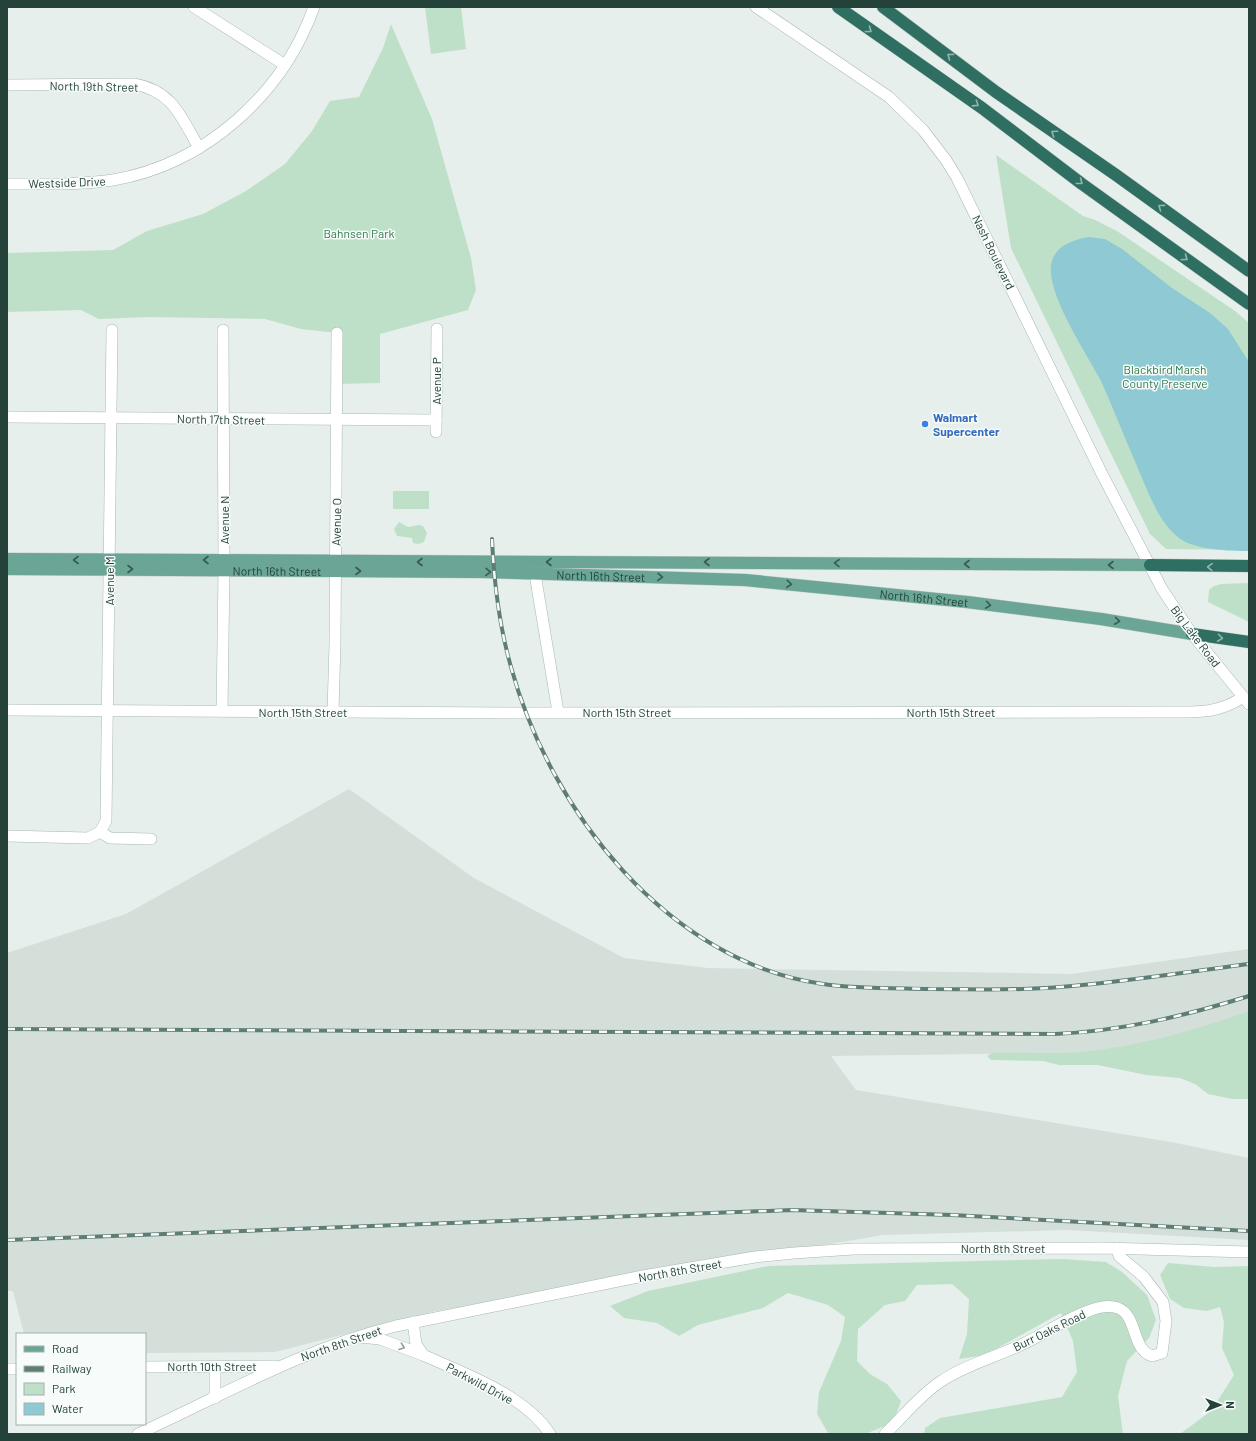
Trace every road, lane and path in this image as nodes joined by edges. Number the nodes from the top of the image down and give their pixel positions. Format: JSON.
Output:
{"nodes":[{"id":1,"x":195,"y":7,"type":"edge"},
{"id":2,"x":314,"y":7,"type":"edge"},
{"id":3,"x":756,"y":7,"type":"edge"},
{"id":4,"x":838,"y":7,"type":"edge"},
{"id":5,"x":883,"y":7,"type":"edge"},
{"id":6,"x":285,"y":65,"type":"junction"},
{"id":7,"x":7,"y":85,"type":"edge"},
{"id":8,"x":199,"y":148,"type":"junction"},
{"id":9,"x":7,"y":184,"type":"edge"},
{"id":10,"x":1249,"y":271,"type":"edge"},
{"id":11,"x":1249,"y":304,"type":"edge"},
{"id":12,"x":437,"y":329,"type":"dead end"},
{"id":13,"x":112,"y":330,"type":"dead end"},
{"id":14,"x":223,"y":330,"type":"dead end"},
{"id":15,"x":337,"y":333,"type":"dead end"},
{"id":16,"x":7,"y":417,"type":"edge"},
{"id":17,"x":111,"y":418,"type":"junction"},
{"id":18,"x":224,"y":419,"type":"junction"},
{"id":19,"x":337,"y":420,"type":"junction"},
{"id":20,"x":436,"y":420,"type":"junction"},
{"id":21,"x":436,"y":432,"type":"dead end"},
{"id":22,"x":7,"y":559,"type":"edge"},
{"id":23,"x":109,"y":565,"type":"junction"},
{"id":24,"x":224,"y":565,"type":"junction"},
{"id":25,"x":1150,"y":565,"type":"junction"},
{"id":26,"x":336,"y":566,"type":"junction"},
{"id":27,"x":1249,"y":566,"type":"edge"},
{"id":28,"x":7,"y":569,"type":"edge"},
{"id":29,"x":535,"y":574,"type":"junction"},
{"id":30,"x":1192,"y":634,"type":"junction"},
{"id":31,"x":1249,"y":642,"type":"edge"},
{"id":32,"x":1246,"y":700,"type":"edge"},
{"id":33,"x":7,"y":710,"type":"edge"},
{"id":34,"x":107,"y":710,"type":"junction"},
{"id":35,"x":222,"y":711,"type":"junction"},
{"id":36,"x":333,"y":712,"type":"junction"},
{"id":37,"x":558,"y":712,"type":"junction"},
{"id":38,"x":100,"y":832,"type":"junction"},
{"id":39,"x":7,"y":836,"type":"edge"},
{"id":40,"x":151,"y":839,"type":"dead end"},
{"id":41,"x":1117,"y":1248,"type":"junction"},
{"id":42,"x":1249,"y":1252,"type":"edge"},
{"id":43,"x":414,"y":1322,"type":"junction"},
{"id":44,"x":353,"y":1336,"type":"junction"},
{"id":45,"x":423,"y":1355,"type":"junction"},
{"id":46,"x":280,"y":1366,"type":"junction"},
{"id":47,"x":146,"y":1367,"type":"edge"},
{"id":48,"x":215,"y":1367,"type":"junction"},
{"id":49,"x":215,"y":1398,"type":"junction"},
{"id":50,"x":138,"y":1434,"type":"edge"},
{"id":51,"x":550,"y":1434,"type":"edge"},
{"id":52,"x":885,"y":1434,"type":"edge"}],
"edges":[{"from":1,"to":6,"type":"street"},
{"from":2,"to":6,"type":"street","name":"Westside Drive"},
{"from":3,"to":25,"type":"street","name":"Nash Boulevard"},
{"from":4,"to":11,"type":"highway","one_way":true},
{"from":10,"to":5,"type":"highway","one_way":true},
{"from":6,"to":8,"type":"street","name":"Westside Drive"},
{"from":7,"to":8,"type":"street","name":"North 19th Street"},
{"from":8,"to":9,"type":"street","name":"Westside Drive"},
{"from":12,"to":20,"type":"street","name":"Avenue P"},
{"from":13,"to":17,"type":"street","name":"Avenue M"},
{"from":14,"to":18,"type":"street","name":"Avenue N"},
{"from":15,"to":19,"type":"street","name":"Avenue O"},
{"from":16,"to":17,"type":"street","name":"North 17th Street"},
{"from":17,"to":18,"type":"street","name":"North 17th Street"},
{"from":17,"to":23,"type":"street","name":"Avenue M"},
{"from":18,"to":19,"type":"street","name":"North 17th Street"},
{"from":18,"to":24,"type":"street","name":"Avenue N"},
{"from":19,"to":20,"type":"street","name":"North 17th Street"},
{"from":19,"to":26,"type":"street","name":"Avenue O"},
{"from":20,"to":21,"type":"street","name":"Avenue P"},
{"from":23,"to":22,"type":"main road","name":"North 16th Street","one_way":true},
{"from":23,"to":24,"type":"main road","name":"North 16th Street"},
{"from":23,"to":28,"type":"main road","name":"North 16th Street"},
{"from":23,"to":34,"type":"street","name":"Avenue M"},
{"from":24,"to":26,"type":"main road","name":"North 16th Street"},
{"from":24,"to":35,"type":"street","name":"Avenue N"},
{"from":25,"to":26,"type":"main road","name":"North 16th Street","one_way":true},
{"from":27,"to":25,"type":"highway","one_way":true},
{"from":25,"to":30,"type":"street","name":"Big Lake Road"},
{"from":26,"to":29,"type":"main road","name":"North 16th Street","one_way":true},
{"from":26,"to":36,"type":"street","name":"Avenue O"},
{"from":29,"to":30,"type":"main road","name":"North 16th Street","one_way":true},
{"from":29,"to":37,"type":"street"},
{"from":30,"to":31,"type":"highway","one_way":true},
{"from":30,"to":32,"type":"street","name":"Big Lake Road"},
{"from":32,"to":37,"type":"street","name":"North 15th Street"},
{"from":33,"to":34,"type":"street","name":"North 15th Street"},
{"from":34,"to":35,"type":"street","name":"North 15th Street"},
{"from":34,"to":38,"type":"street","name":"Avenue M"},
{"from":35,"to":36,"type":"street","name":"North 15th Street"},
{"from":36,"to":37,"type":"street","name":"North 15th Street"},
{"from":38,"to":39,"type":"street"},
{"from":38,"to":40,"type":"street"},
{"from":41,"to":42,"type":"street","name":"North 8th Street"},
{"from":41,"to":43,"type":"street","name":"North 8th Street"},
{"from":41,"to":52,"type":"street","name":"Burr Oaks Road"},
{"from":43,"to":44,"type":"street","name":"North 8th Street"},
{"from":43,"to":45,"type":"street"},
{"from":44,"to":45,"type":"street","name":"Parkwild Drive","one_way":true},
{"from":44,"to":46,"type":"street","name":"North 8th Street"},
{"from":45,"to":51,"type":"street","name":"Parkwild Drive"},
{"from":46,"to":48,"type":"street","name":"North 10th Street"},
{"from":46,"to":49,"type":"street","name":"North 8th Street"},
{"from":47,"to":48,"type":"street","name":"North 10th Street"},
{"from":48,"to":49,"type":"street"},
{"from":49,"to":50,"type":"street","name":"North 8th Street"}]}
